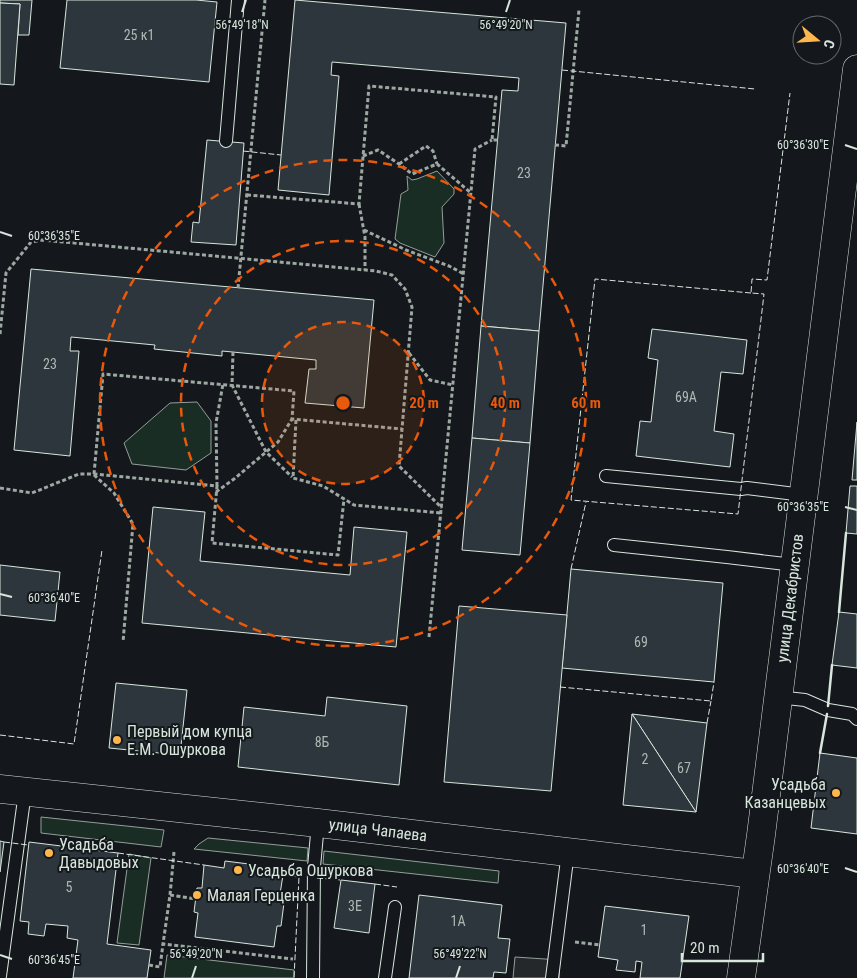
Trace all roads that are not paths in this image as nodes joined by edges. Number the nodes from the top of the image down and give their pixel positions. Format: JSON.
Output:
{"nodes":[{"id":1,"x":238,"y":0,"type":"edge"},
{"id":2,"x":857,"y":69,"type":"edge"},
{"id":3,"x":226,"y":141,"type":"dead end"},
{"id":4,"x":606,"y":476,"type":"dead end"},
{"id":5,"x":803,"y":495,"type":"junction"},
{"id":6,"x":614,"y":545,"type":"dead end"},
{"id":7,"x":794,"y":565,"type":"junction"},
{"id":8,"x":777,"y":698,"type":"junction"},
{"id":9,"x":857,"y":720,"type":"edge"},
{"id":10,"x":12,"y":791,"type":"edge"},
{"id":11,"x":318,"y":823,"type":"junction"},
{"id":12,"x":568,"y":852,"type":"junction"},
{"id":13,"x":755,"y":874,"type":"junction"},
{"id":14,"x":395,"y":907,"type":"dead end"},
{"id":15,"x":554,"y":975,"type":"edge"},
{"id":16,"x":0,"y":976,"type":"edge"},
{"id":17,"x":313,"y":978,"type":"edge"},
{"id":18,"x":385,"y":978,"type":"edge"},
{"id":19,"x":741,"y":978,"type":"edge"}],
"edges":[{"from":1,"to":3,"type":"lane"},
{"from":2,"to":5,"type":"main road","name":"улица Декабристов"},
{"from":4,"to":5,"type":"lane"},
{"from":5,"to":7,"type":"main road","name":"улица Декабристов"},
{"from":6,"to":7,"type":"lane"},
{"from":7,"to":8,"type":"main road","name":"улица Декабристов"},
{"from":8,"to":9,"type":"lane"},
{"from":8,"to":13,"type":"main road","name":"улица Декабристов"},
{"from":10,"to":11,"type":"main road","name":"улица Чапаева"},
{"from":10,"to":16,"type":"lane"},
{"from":11,"to":12,"type":"main road","name":"улица Чапаева"},
{"from":11,"to":17,"type":"lane"},
{"from":12,"to":13,"type":"main road","name":"улица Чапаева"},
{"from":12,"to":15,"type":"lane"},
{"from":13,"to":19,"type":"main road","name":"улица Декабристов"},
{"from":14,"to":18,"type":"lane"}]}
